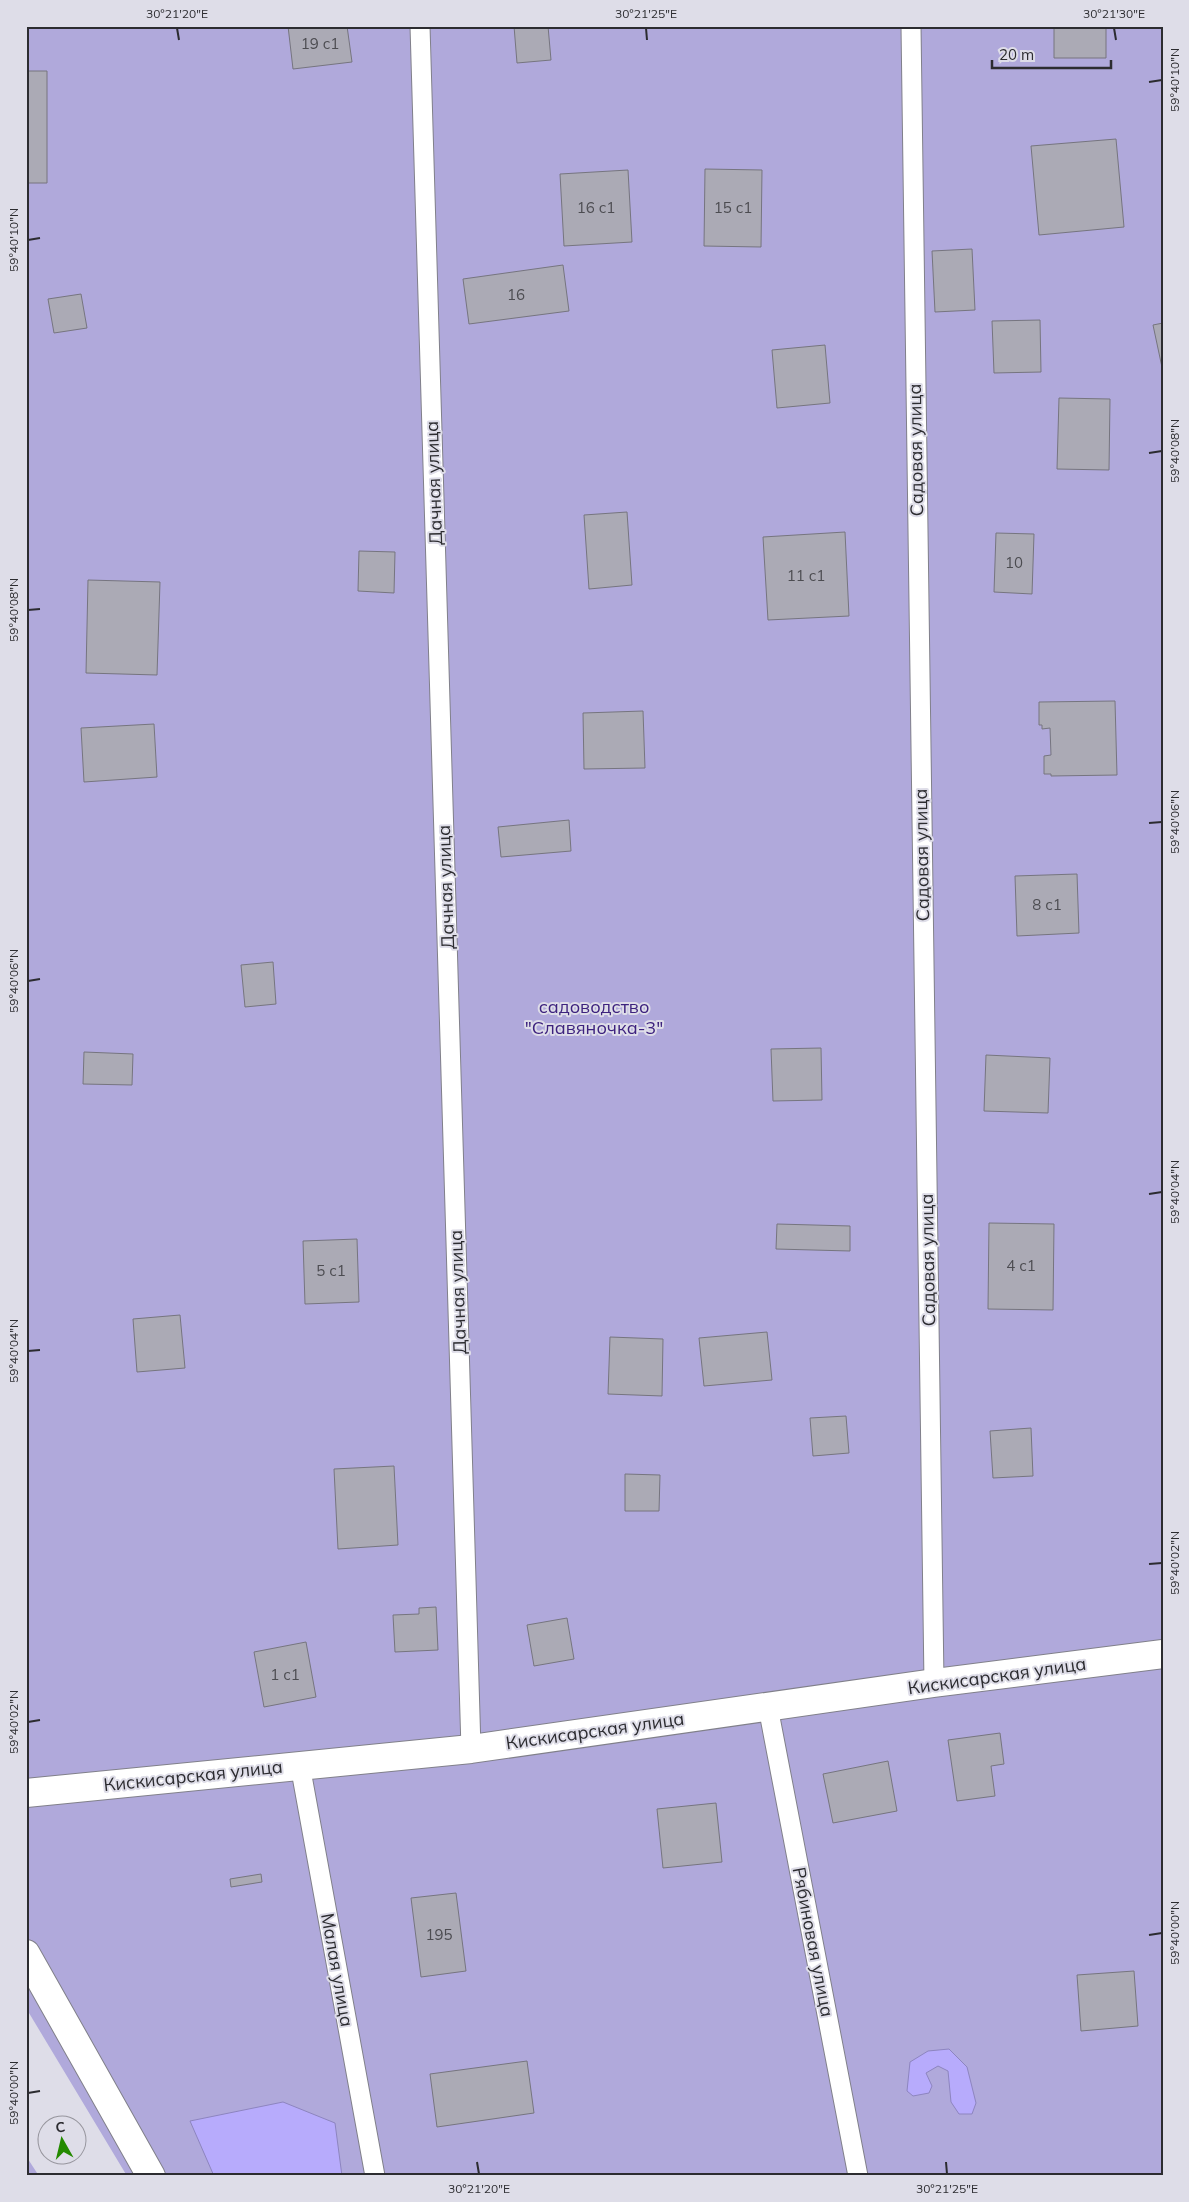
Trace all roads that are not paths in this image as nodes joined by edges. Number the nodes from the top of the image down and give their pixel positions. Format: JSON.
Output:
{"nodes":[{"id":1,"x":420,"y":26,"type":"edge"},
{"id":2,"x":910,"y":26,"type":"edge"},
{"id":3,"x":1163,"y":1654,"type":"edge"},
{"id":4,"x":934,"y":1683,"type":"junction"},
{"id":5,"x":768,"y":1707,"type":"junction"},
{"id":6,"x":471,"y":1748,"type":"junction"},
{"id":7,"x":300,"y":1765,"type":"junction"},
{"id":8,"x":26,"y":1793,"type":"edge"},
{"id":9,"x":26,"y":1954,"type":"edge"},
{"id":10,"x":151,"y":2176,"type":"edge"},
{"id":11,"x":375,"y":2176,"type":"edge"},
{"id":12,"x":858,"y":2176,"type":"edge"}],
"edges":[{"from":1,"to":6,"type":"lane","name":"Дачная улица"},
{"from":2,"to":4,"type":"lane","name":"Садовая улица"},
{"from":3,"to":4,"type":"street","name":"Кискисарская улица"},
{"from":4,"to":5,"type":"street","name":"Кискисарская улица"},
{"from":5,"to":6,"type":"street","name":"Кискисарская улица"},
{"from":5,"to":12,"type":"lane","name":"Рябиновая улица"},
{"from":6,"to":7,"type":"street","name":"Кискисарская улица"},
{"from":7,"to":8,"type":"street","name":"Кискисарская улица"},
{"from":7,"to":11,"type":"lane","name":"Малая улица"},
{"from":9,"to":10,"type":"street"}]}
